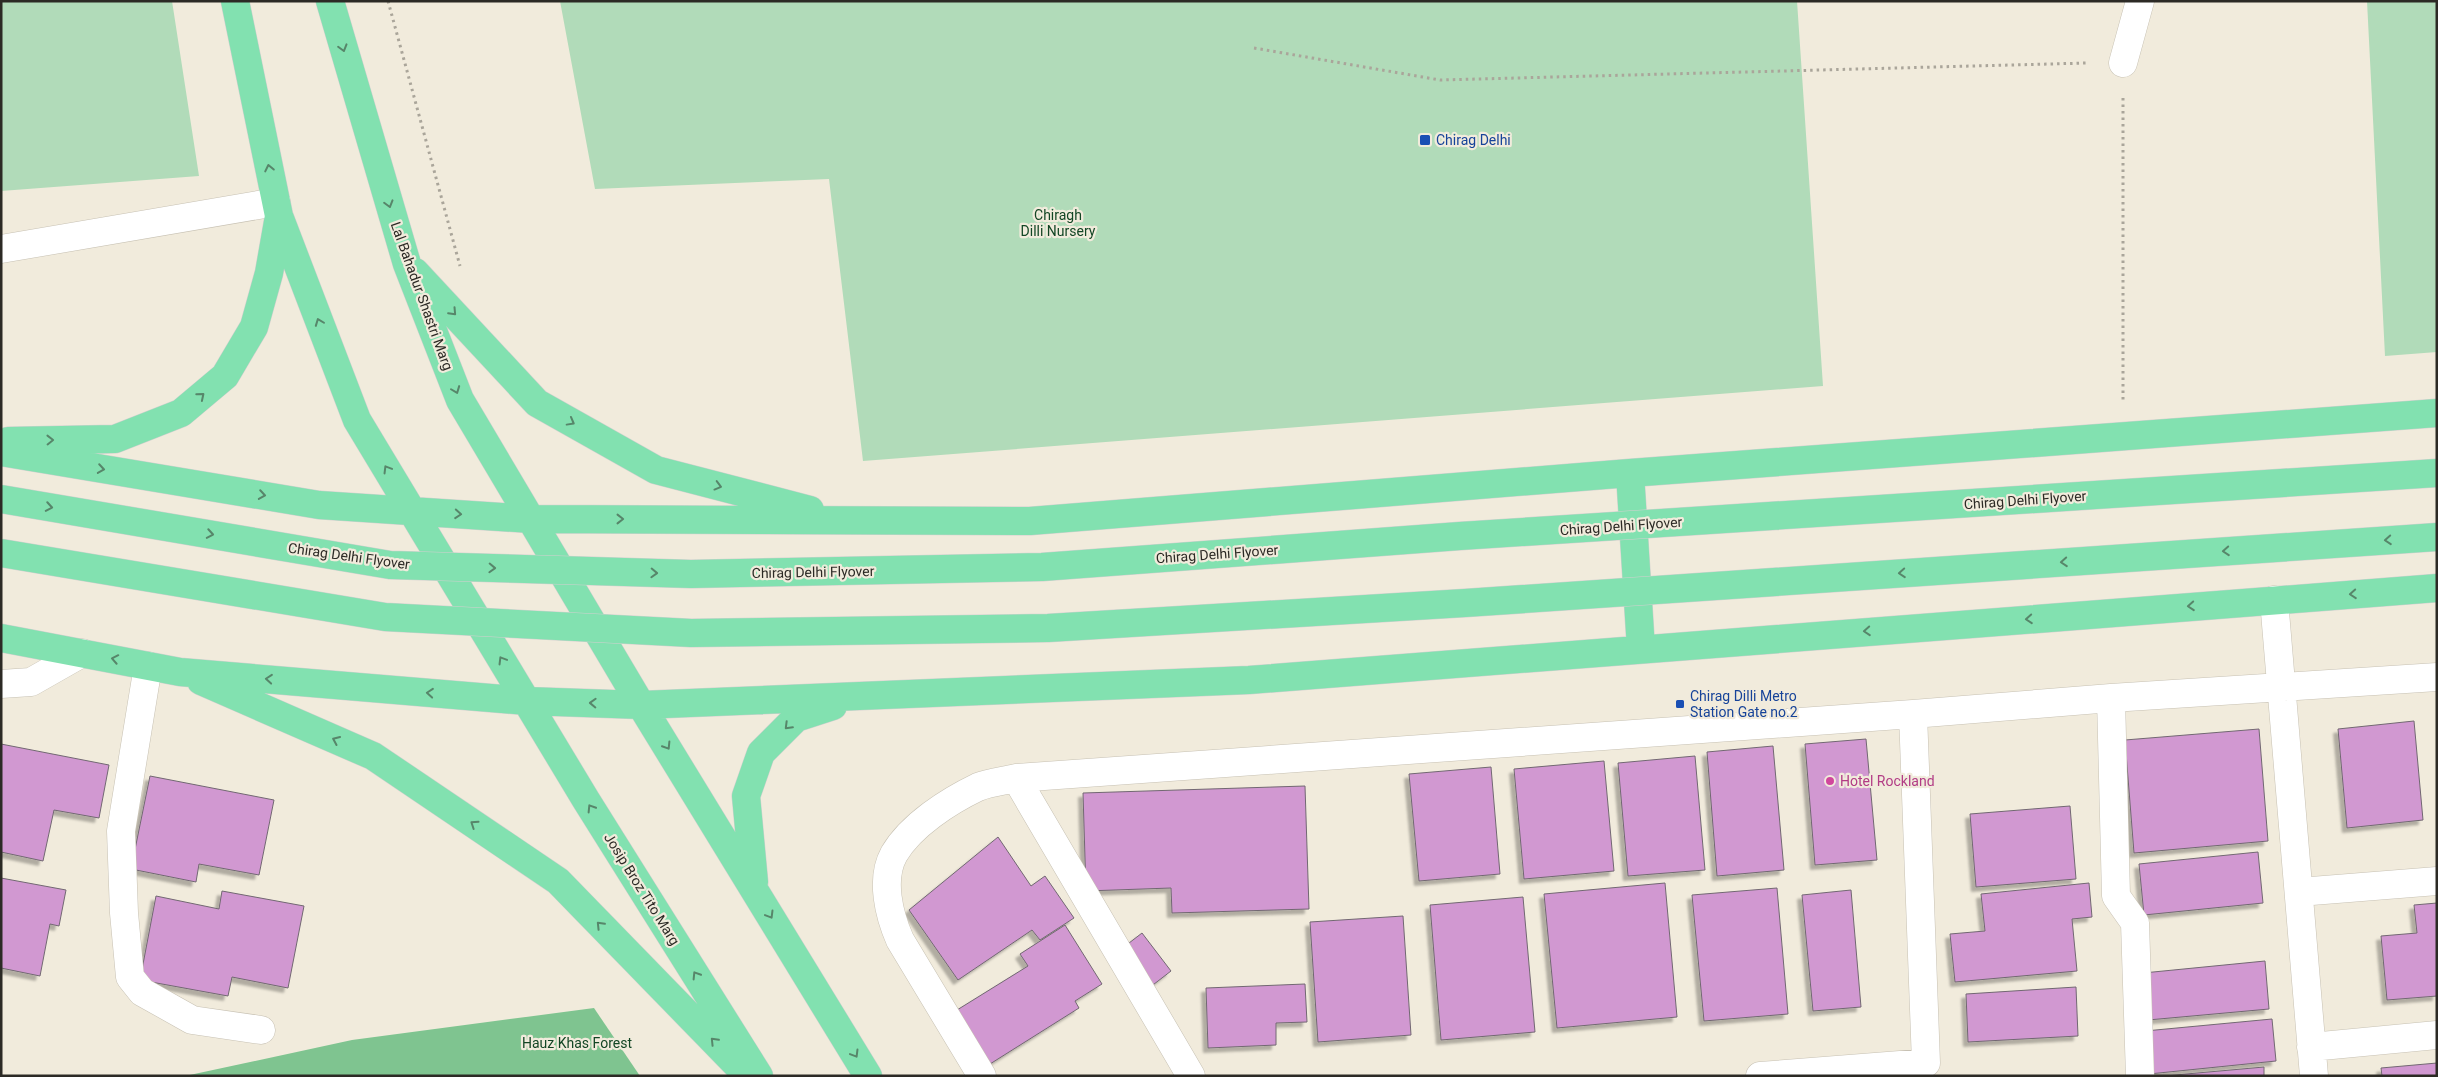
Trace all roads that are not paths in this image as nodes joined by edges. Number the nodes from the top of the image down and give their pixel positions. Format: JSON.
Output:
{"nodes":[{"id":1,"x":235,"y":1,"type":"edge"},
{"id":2,"x":330,"y":1,"type":"edge"},
{"id":3,"x":2140,"y":1,"type":"edge"},
{"id":4,"x":2123,"y":62,"type":"road end"},
{"id":5,"x":277,"y":209,"type":"junction"},
{"id":6,"x":1,"y":249,"type":"edge"},
{"id":7,"x":407,"y":264,"type":"junction"},
{"id":8,"x":2437,"y":413,"type":"edge"},
{"id":9,"x":1,"y":441,"type":"edge"},
{"id":10,"x":1,"y":452,"type":"edge"},
{"id":11,"x":1630,"y":473,"type":"junction"},
{"id":12,"x":2437,"y":473,"type":"edge"},
{"id":13,"x":1,"y":499,"type":"edge"},
{"id":14,"x":412,"y":511,"type":"junction"},
{"id":15,"x":531,"y":519,"type":"junction"},
{"id":16,"x":849,"y":521,"type":"junction"},
{"id":17,"x":2437,"y":537,"type":"edge"},
{"id":18,"x":1,"y":554,"type":"edge"},
{"id":19,"x":2437,"y":588,"type":"edge"},
{"id":20,"x":2274,"y":600,"type":"junction"},
{"id":21,"x":1,"y":638,"type":"edge"},
{"id":22,"x":1641,"y":649,"type":"junction"},
{"id":23,"x":82,"y":653,"type":"junction"},
{"id":24,"x":148,"y":666,"type":"junction"},
{"id":25,"x":180,"y":672,"type":"junction"},
{"id":26,"x":2437,"y":678,"type":"edge"},
{"id":27,"x":1,"y":684,"type":"edge"},
{"id":28,"x":2282,"y":688,"type":"junction"},
{"id":29,"x":865,"y":696,"type":"junction"},
{"id":30,"x":2111,"y":698,"type":"junction"},
{"id":31,"x":527,"y":701,"type":"junction"},
{"id":32,"x":641,"y":705,"type":"junction"},
{"id":33,"x":1913,"y":714,"type":"junction"},
{"id":34,"x":1016,"y":778,"type":"junction"},
{"id":35,"x":2437,"y":881,"type":"edge"},
{"id":36,"x":755,"y":890,"type":"junction"},
{"id":37,"x":2299,"y":892,"type":"junction"},
{"id":38,"x":261,"y":1030,"type":"dead end"},
{"id":39,"x":2437,"y":1036,"type":"edge"},
{"id":40,"x":2312,"y":1047,"type":"junction"},
{"id":41,"x":1926,"y":1070,"type":"edge"},
{"id":42,"x":748,"y":1076,"type":"edge"},
{"id":43,"x":759,"y":1076,"type":"edge"},
{"id":44,"x":868,"y":1076,"type":"edge"},
{"id":45,"x":982,"y":1076,"type":"edge"},
{"id":46,"x":1191,"y":1076,"type":"edge"},
{"id":47,"x":1760,"y":1076,"type":"edge"},
{"id":48,"x":2140,"y":1076,"type":"edge"},
{"id":49,"x":2314,"y":1076,"type":"edge"}],
"edges":[{"from":5,"to":1,"type":"main road","one_way":true},
{"from":2,"to":7,"type":"main road","name":"Lal Bahadur Shastri Marg","one_way":true},
{"from":3,"to":4,"type":"street"},
{"from":5,"to":6,"type":"street"},
{"from":9,"to":5,"type":"main road","one_way":true},
{"from":14,"to":5,"type":"main road","one_way":true},
{"from":7,"to":15,"type":"main road","name":"Lal Bahadur Shastri Marg","one_way":true},
{"from":7,"to":16,"type":"main road","one_way":true},
{"from":8,"to":11,"type":"main road"},
{"from":10,"to":14,"type":"main road","one_way":true},
{"from":11,"to":16,"type":"main road"},
{"from":11,"to":22,"type":"main road"},
{"from":13,"to":12,"type":"main road","name":"Chirag Delhi Flyover","one_way":true,"bridge":true},
{"from":14,"to":15,"type":"main road","one_way":true},
{"from":31,"to":14,"type":"main road","name":"Josip Broz Tito Marg","one_way":true},
{"from":15,"to":16,"type":"main road","one_way":true},
{"from":15,"to":32,"type":"main road","name":"Lal Bahadur Shastri Marg"},
{"from":17,"to":18,"type":"main road","one_way":true,"bridge":true},
{"from":19,"to":20,"type":"main road","one_way":true},
{"from":20,"to":22,"type":"main road","one_way":true},
{"from":20,"to":28,"type":"street"},
{"from":21,"to":23,"type":"main road"},
{"from":22,"to":29,"type":"main road"},
{"from":24,"to":23,"type":"main road","one_way":true},
{"from":23,"to":27,"type":"street"},
{"from":24,"to":25,"type":"main road"},
{"from":24,"to":38,"type":"street"},
{"from":31,"to":25,"type":"main road","one_way":true},
{"from":42,"to":25,"type":"main road","one_way":true},
{"from":26,"to":28,"type":"street"},
{"from":28,"to":30,"type":"street"},
{"from":28,"to":37,"type":"street"},
{"from":29,"to":32,"type":"main road"},
{"from":29,"to":36,"type":"main road","one_way":true},
{"from":30,"to":33,"type":"street"},
{"from":30,"to":48,"type":"street"},
{"from":32,"to":31,"type":"main road","one_way":true},
{"from":43,"to":31,"type":"main road","name":"Josip Broz Tito Marg","one_way":true},
{"from":32,"to":36,"type":"main road","one_way":true},
{"from":33,"to":34,"type":"street"},
{"from":33,"to":41,"type":"street"},
{"from":34,"to":45,"type":"street"},
{"from":34,"to":46,"type":"street"},
{"from":35,"to":37,"type":"street"},
{"from":36,"to":44,"type":"main road","one_way":true},
{"from":37,"to":40,"type":"street"},
{"from":39,"to":40,"type":"street"},
{"from":40,"to":49,"type":"street"},
{"from":41,"to":47,"type":"street"}]}
